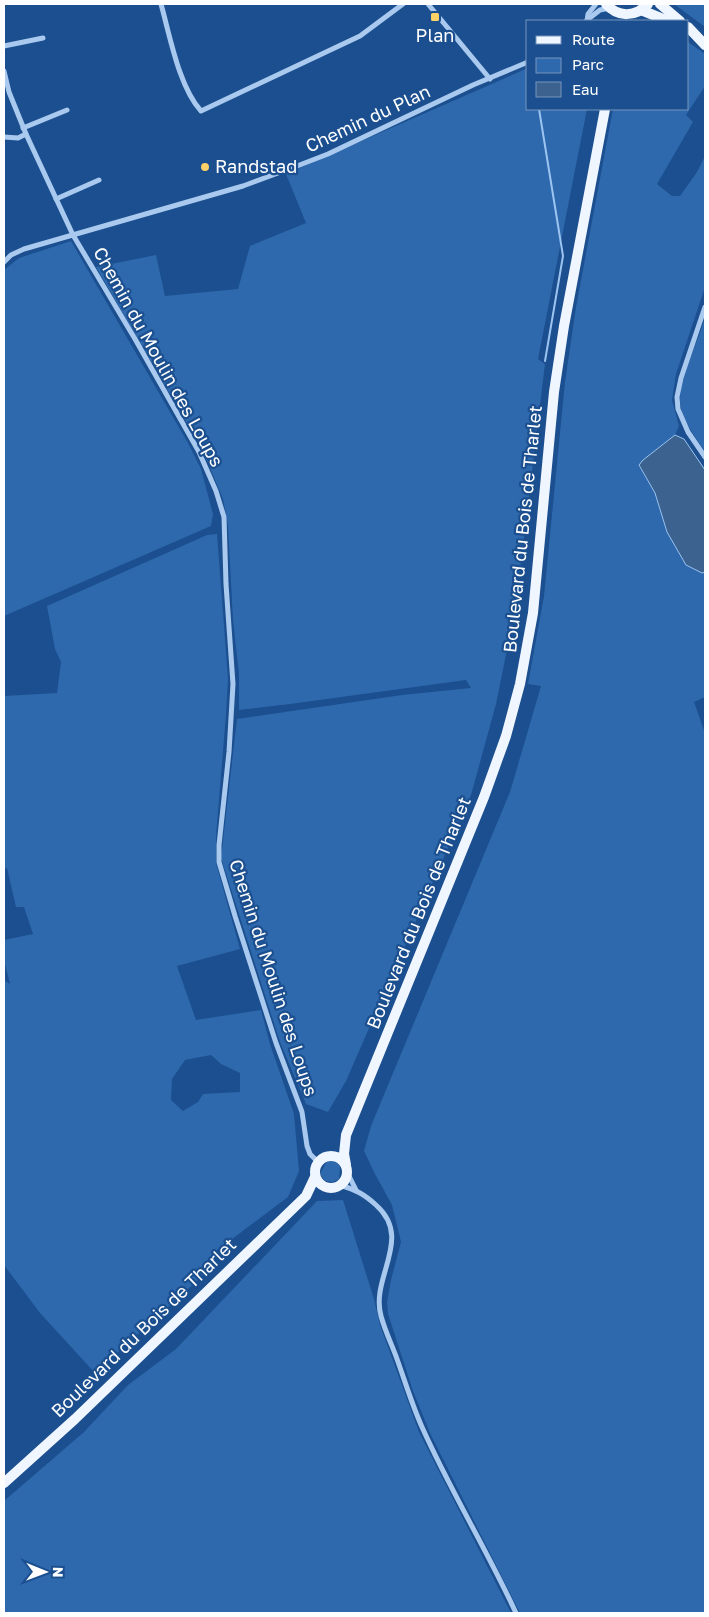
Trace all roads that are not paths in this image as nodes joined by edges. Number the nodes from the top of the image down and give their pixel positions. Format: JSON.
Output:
{"nodes":[{"id":1,"x":161,"y":4,"type":"edge"},
{"id":2,"x":403,"y":4,"type":"edge"},
{"id":3,"x":428,"y":4,"type":"edge"},
{"id":4,"x":596,"y":4,"type":"edge"},
{"id":5,"x":660,"y":4,"type":"edge"},
{"id":6,"x":612,"y":11,"type":"edge"},
{"id":7,"x":638,"y":12,"type":"edge"},
{"id":8,"x":587,"y":20,"type":"edge"},
{"id":9,"x":588,"y":20,"type":"edge"},
{"id":10,"x":665,"y":20,"type":"edge"},
{"id":11,"x":679,"y":20,"type":"edge"},
{"id":12,"x":689,"y":28,"type":"edge"},
{"id":13,"x":689,"y":35,"type":"edge"},
{"id":14,"x":43,"y":38,"type":"dead end"},
{"id":15,"x":4,"y":46,"type":"edge"},
{"id":16,"x":526,"y":63,"type":"edge"},
{"id":17,"x":4,"y":71,"type":"edge"},
{"id":18,"x":490,"y":78,"type":"junction"},
{"id":19,"x":67,"y":110,"type":"dead end"},
{"id":20,"x":605,"y":110,"type":"edge"},
{"id":21,"x":24,"y":131,"type":"junction"},
{"id":22,"x":4,"y":137,"type":"edge"},
{"id":23,"x":99,"y":180,"type":"dead end"},
{"id":24,"x":56,"y":198,"type":"junction"},
{"id":25,"x":73,"y":235,"type":"junction"},
{"id":26,"x":4,"y":262,"type":"edge"},
{"id":27,"x":705,"y":307,"type":"edge"},
{"id":28,"x":705,"y":457,"type":"edge"},
{"id":29,"x":346,"y":1135,"type":"junction"},
{"id":30,"x":329,"y":1156,"type":"junction"},
{"id":31,"x":318,"y":1162,"type":"junction"},
{"id":32,"x":346,"y":1169,"type":"junction"},
{"id":33,"x":315,"y":1177,"type":"junction"},
{"id":34,"x":340,"y":1185,"type":"junction"},
{"id":35,"x":326,"y":1187,"type":"junction"},
{"id":36,"x":356,"y":1190,"type":"junction"},
{"id":37,"x":306,"y":1196,"type":"junction"},
{"id":38,"x":4,"y":1483,"type":"edge"},
{"id":39,"x":516,"y":1613,"type":"edge"}],
"edges":[{"from":1,"to":2,"type":"street"},
{"from":3,"to":18,"type":"street"},
{"from":4,"to":8,"type":"street"},
{"from":5,"to":11,"type":"main road"},
{"from":6,"to":7,"type":"main road"},
{"from":6,"to":9,"type":"street"},
{"from":7,"to":10,"type":"main road"},
{"from":12,"to":13,"type":"main road"},
{"from":14,"to":15,"type":"street"},
{"from":16,"to":18,"type":"street","name":"Chemin du Plan"},
{"from":17,"to":21,"type":"street","name":"Chemin du Moulin des Loups"},
{"from":18,"to":25,"type":"street","name":"Chemin du Plan"},
{"from":19,"to":21,"type":"street"},
{"from":20,"to":29,"type":"main road","name":"Boulevard du Bois de Tharlet"},
{"from":21,"to":22,"type":"street"},
{"from":21,"to":24,"type":"street","name":"Chemin du Moulin des Loups"},
{"from":23,"to":24,"type":"street"},
{"from":24,"to":25,"type":"street","name":"Chemin du Moulin des Loups"},
{"from":25,"to":26,"type":"street","name":"Chemin du Plan"},
{"from":25,"to":31,"type":"street","name":"Chemin du Moulin des Loups"},
{"from":27,"to":28,"type":"street"},
{"from":29,"to":30,"type":"main road","name":"Boulevard du Bois de Tharlet"},
{"from":29,"to":32,"type":"main road","name":"Boulevard du Bois de Tharlet"},
{"from":30,"to":31,"type":"main road"},
{"from":30,"to":32,"type":"main road"},
{"from":31,"to":33,"type":"main road"},
{"from":32,"to":34,"type":"main road"},
{"from":32,"to":36,"type":"street"},
{"from":33,"to":35,"type":"main road"},
{"from":33,"to":37,"type":"main road","name":"Boulevard du Bois de Tharlet"},
{"from":34,"to":35,"type":"main road"},
{"from":34,"to":36,"type":"street"},
{"from":35,"to":37,"type":"main road","name":"Boulevard du Bois de Tharlet"},
{"from":36,"to":39,"type":"street"},
{"from":37,"to":38,"type":"main road","name":"Boulevard du Bois de Tharlet"}]}
